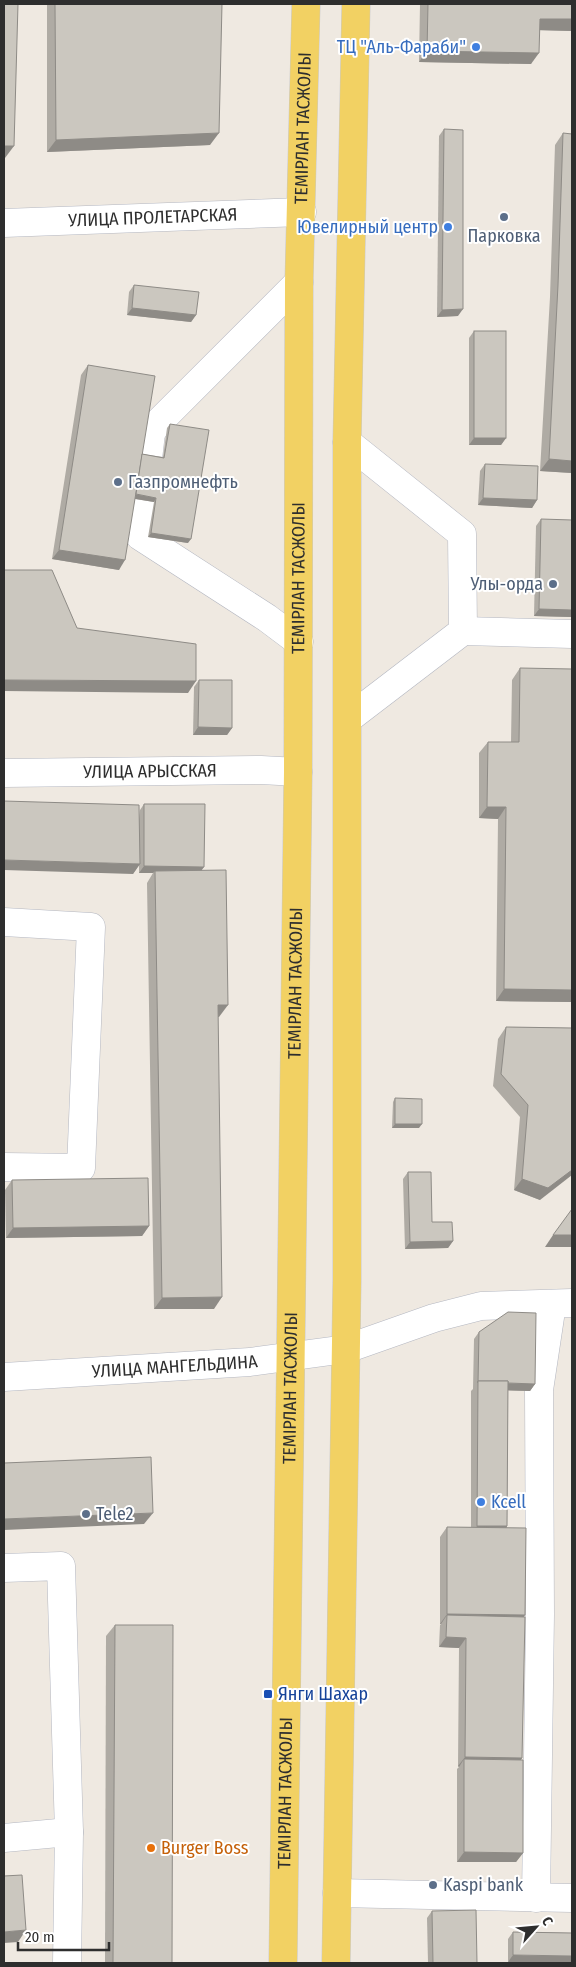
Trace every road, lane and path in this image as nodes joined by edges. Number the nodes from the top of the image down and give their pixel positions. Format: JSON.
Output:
{"nodes":[{"id":1,"x":306,"y":4,"type":"edge"},
{"id":2,"x":356,"y":4,"type":"edge"},
{"id":3,"x":302,"y":212,"type":"junction"},
{"id":4,"x":4,"y":223,"type":"edge"},
{"id":5,"x":299,"y":282,"type":"junction"},
{"id":6,"x":347,"y":442,"type":"junction"},
{"id":7,"x":148,"y":459,"type":"edge"},
{"id":8,"x":141,"y":500,"type":"edge"},
{"id":9,"x":463,"y":631,"type":"junction"},
{"id":10,"x":572,"y":634,"type":"edge"},
{"id":11,"x":299,"y":642,"type":"junction"},
{"id":12,"x":348,"y":719,"type":"junction"},
{"id":13,"x":298,"y":772,"type":"junction"},
{"id":14,"x":4,"y":773,"type":"edge"},
{"id":15,"x":4,"y":922,"type":"edge"},
{"id":16,"x":4,"y":1167,"type":"edge"},
{"id":17,"x":562,"y":1304,"type":"edge"},
{"id":18,"x":346,"y":1349,"type":"junction"},
{"id":19,"x":290,"y":1357,"type":"junction"},
{"id":20,"x":4,"y":1377,"type":"edge"},
{"id":21,"x":4,"y":1568,"type":"edge"},
{"id":22,"x":69,"y":1832,"type":"junction"},
{"id":23,"x":4,"y":1838,"type":"edge"},
{"id":24,"x":337,"y":1893,"type":"junction"},
{"id":25,"x":536,"y":1898,"type":"junction"},
{"id":26,"x":572,"y":1898,"type":"edge"},
{"id":27,"x":67,"y":1963,"type":"edge"},
{"id":28,"x":283,"y":1963,"type":"edge"},
{"id":29,"x":336,"y":1963,"type":"edge"}],
"edges":[{"from":1,"to":3,"type":"main road","name":"ТЕМІРЛАН ТАСЖОЛЫ"},
{"from":2,"to":6,"type":"main road"},
{"from":3,"to":4,"type":"street","name":"УЛИЦА ПРОЛЕТАРСКАЯ"},
{"from":3,"to":5,"type":"main road","name":"ТЕМІРЛАН ТАСЖОЛЫ"},
{"from":5,"to":7,"type":"street"},
{"from":5,"to":11,"type":"main road","name":"ТЕМІРЛАН ТАСЖОЛЫ"},
{"from":6,"to":9,"type":"street"},
{"from":6,"to":12,"type":"main road"},
{"from":8,"to":11,"type":"street"},
{"from":9,"to":10,"type":"street"},
{"from":9,"to":12,"type":"street"},
{"from":11,"to":13,"type":"main road","name":"ТЕМІРЛАН ТАСЖОЛЫ"},
{"from":12,"to":18,"type":"main road"},
{"from":13,"to":14,"type":"street","name":"УЛИЦА АРЫССКАЯ"},
{"from":13,"to":19,"type":"main road","name":"ТЕМІРЛАН ТАСЖОЛЫ"},
{"from":15,"to":16,"type":"street"},
{"from":17,"to":18,"type":"street","name":"УЛИЦА МАНГЕЛЬДИНА"},
{"from":17,"to":25,"type":"street"},
{"from":18,"to":19,"type":"street","name":"УЛИЦА МАНГЕЛЬДИНА"},
{"from":18,"to":24,"type":"main road"},
{"from":19,"to":20,"type":"street","name":"УЛИЦА МАНГЕЛЬДИНА"},
{"from":19,"to":28,"type":"main road","name":"ТЕМІРЛАН ТАСЖОЛЫ"},
{"from":21,"to":22,"type":"street"},
{"from":22,"to":23,"type":"street"},
{"from":22,"to":27,"type":"street"},
{"from":24,"to":25,"type":"street"},
{"from":24,"to":29,"type":"main road"},
{"from":25,"to":26,"type":"street"}]}
